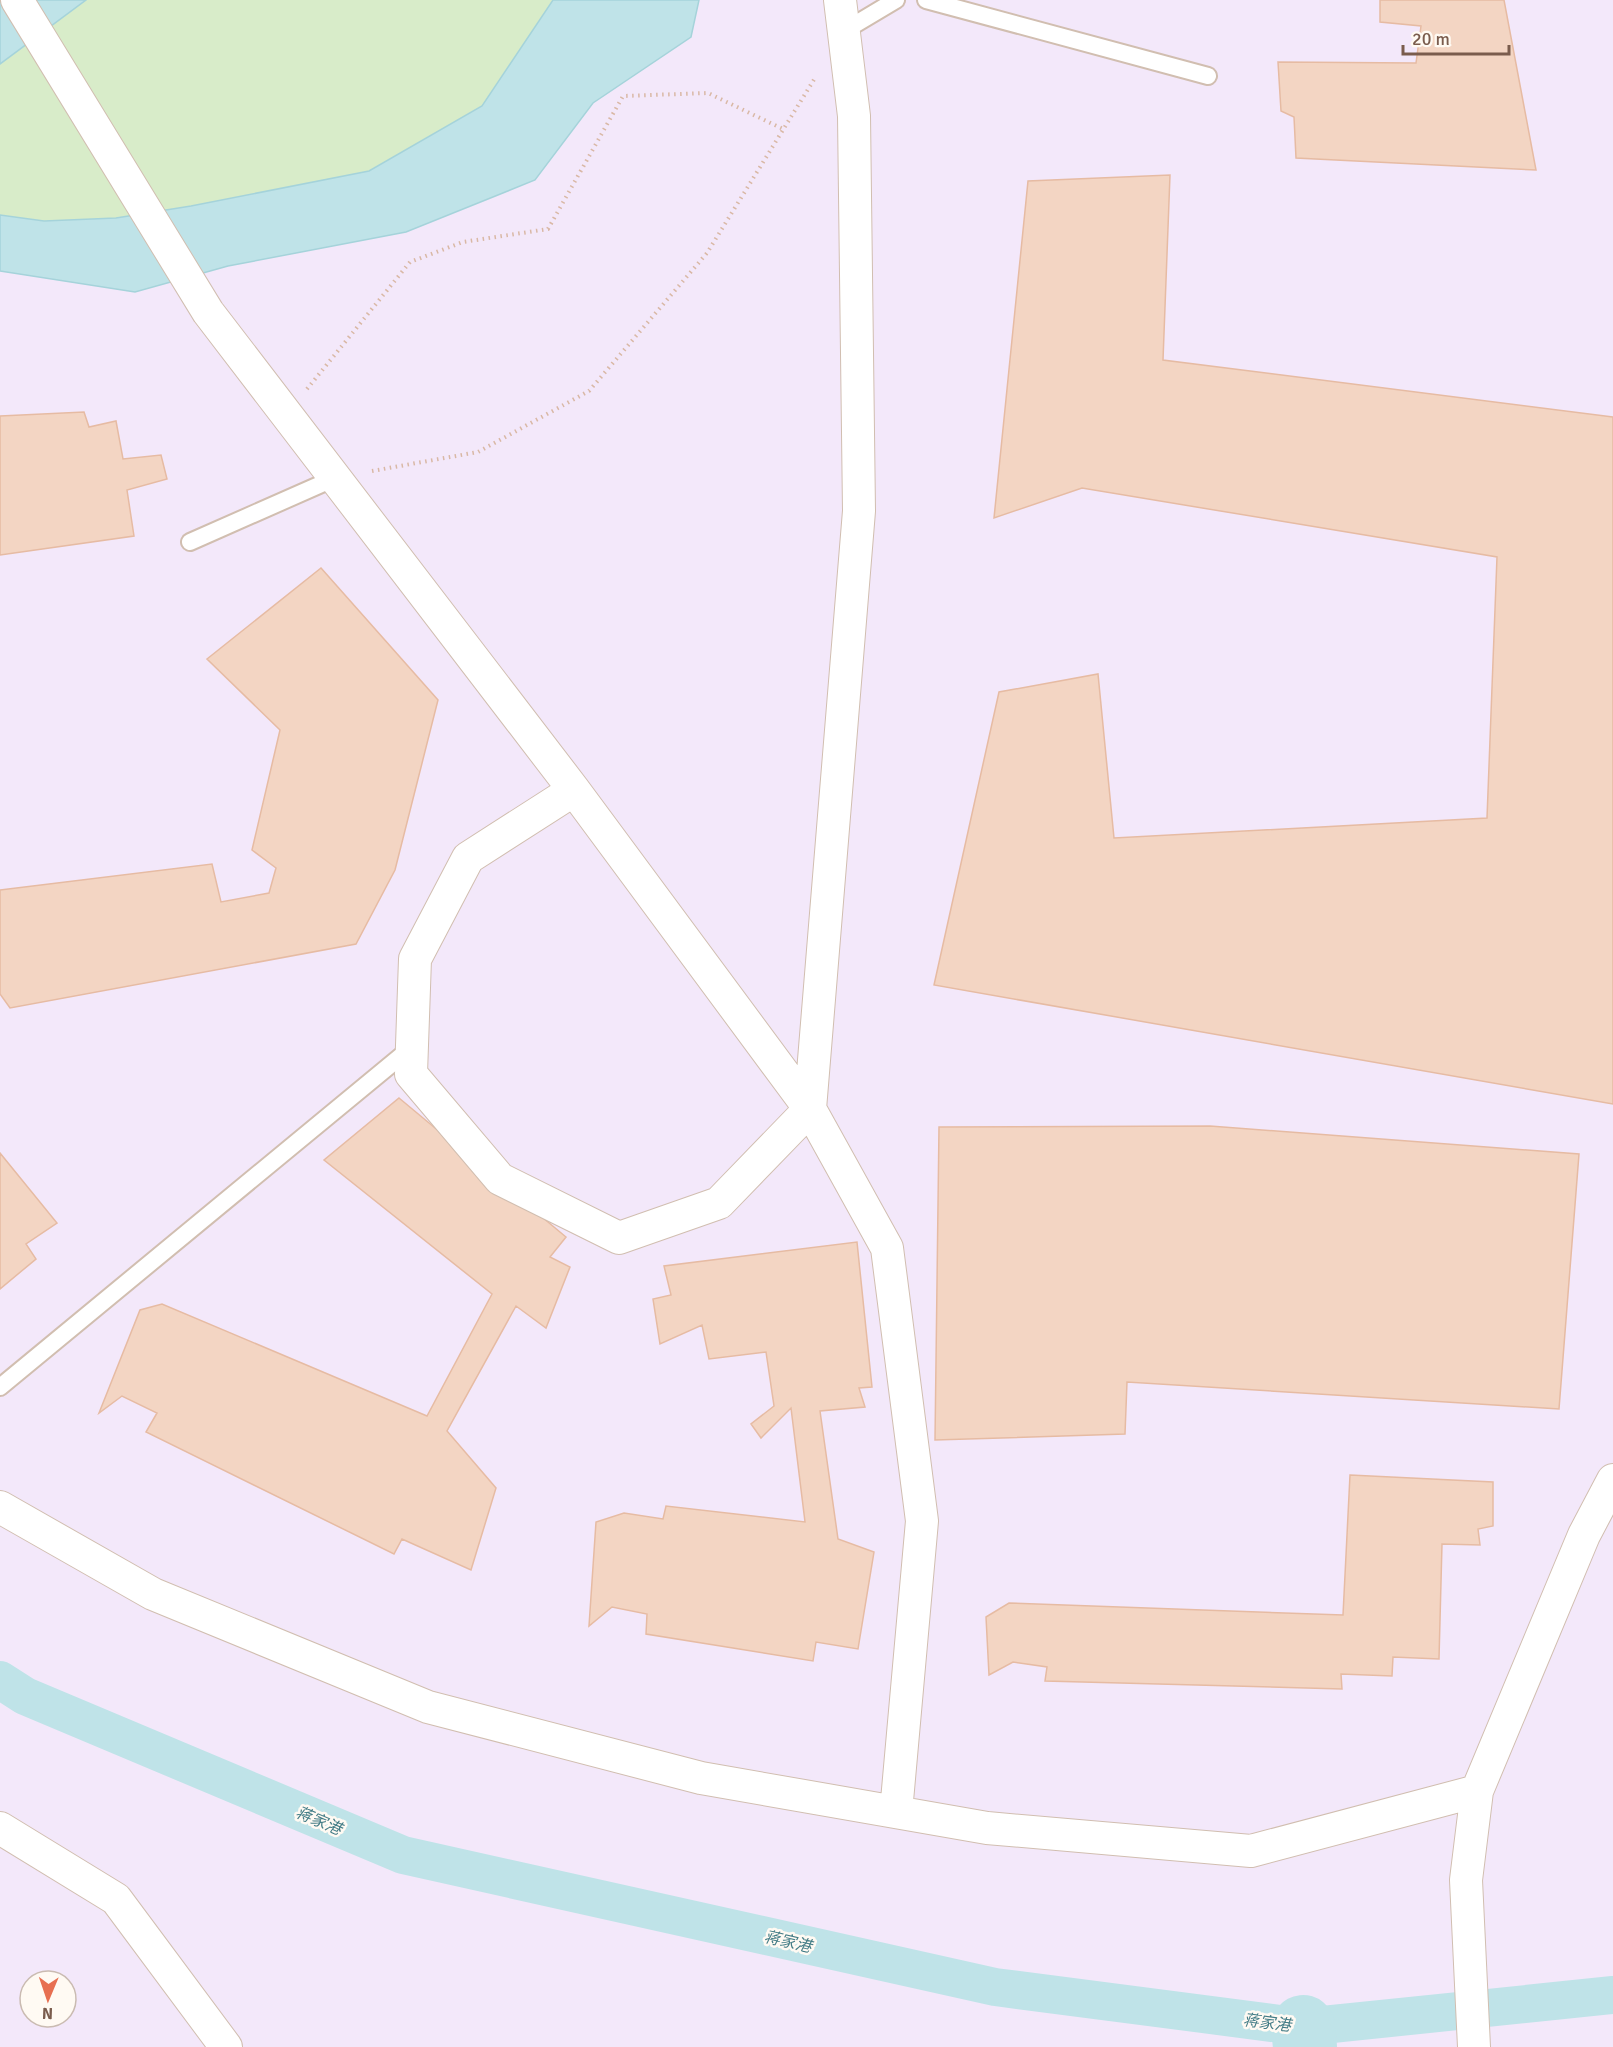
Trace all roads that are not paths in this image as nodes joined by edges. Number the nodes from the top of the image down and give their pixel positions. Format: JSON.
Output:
{"nodes":[{"id":1,"x":17,"y":0,"type":"edge"},
{"id":2,"x":840,"y":0,"type":"edge"},
{"id":3,"x":896,"y":0,"type":"edge"},
{"id":4,"x":926,"y":0,"type":"edge"},
{"id":5,"x":844,"y":31,"type":"junction"},
{"id":6,"x":1208,"y":76,"type":"dead end"},
{"id":7,"x":335,"y":478,"type":"junction"},
{"id":8,"x":190,"y":542,"type":"dead end"},
{"id":9,"x":574,"y":789,"type":"junction"},
{"id":10,"x":412,"y":1046,"type":"junction"},
{"id":11,"x":810,"y":1109,"type":"junction"},
{"id":12,"x":0,"y":1387,"type":"edge"},
{"id":13,"x":1610,"y":1493,"type":"edge"},
{"id":14,"x":0,"y":1507,"type":"edge"},
{"id":15,"x":1477,"y":1791,"type":"junction"},
{"id":16,"x":896,"y":1812,"type":"junction"},
{"id":17,"x":0,"y":1828,"type":"edge"},
{"id":18,"x":226,"y":2047,"type":"edge"},
{"id":19,"x":1474,"y":2047,"type":"edge"}],
"edges":[{"from":1,"to":7,"type":"street"},
{"from":2,"to":5,"type":"street"},
{"from":3,"to":5,"type":"lane"},
{"from":4,"to":6,"type":"lane"},
{"from":5,"to":11,"type":"street"},
{"from":7,"to":8,"type":"lane"},
{"from":7,"to":9,"type":"street"},
{"from":9,"to":10,"type":"street"},
{"from":9,"to":11,"type":"street"},
{"from":10,"to":11,"type":"street"},
{"from":10,"to":12,"type":"lane"},
{"from":11,"to":16,"type":"street"},
{"from":13,"to":15,"type":"street"},
{"from":14,"to":16,"type":"street"},
{"from":15,"to":16,"type":"street"},
{"from":15,"to":19,"type":"street"},
{"from":17,"to":18,"type":"street"}]}
